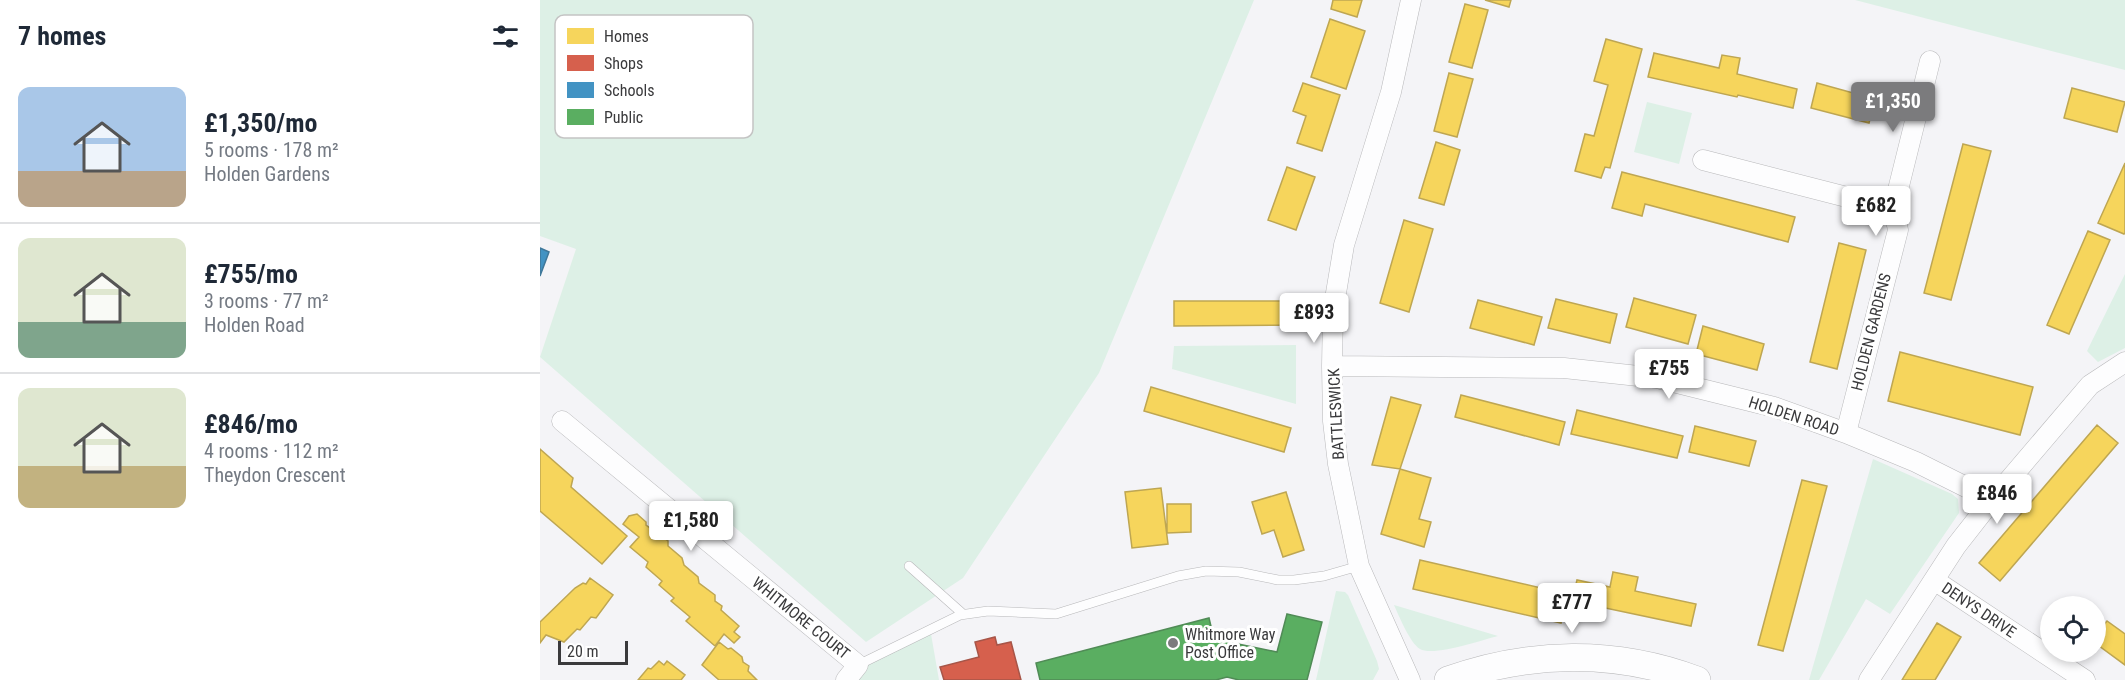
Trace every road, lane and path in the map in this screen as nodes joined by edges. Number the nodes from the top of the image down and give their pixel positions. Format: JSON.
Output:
{"nodes":[{"id":1,"x":1411,"y":0,"type":"edge"},
{"id":2,"x":1930,"y":61,"type":"dead end"},
{"id":3,"x":1703,"y":160,"type":"dead end"},
{"id":4,"x":1892,"y":214,"type":"junction"},
{"id":5,"x":2125,"y":362,"type":"edge"},
{"id":6,"x":1332,"y":366,"type":"junction"},
{"id":7,"x":562,"y":421,"type":"dead end"},
{"id":8,"x":1845,"y":433,"type":"junction"},
{"id":9,"x":1992,"y":500,"type":"junction"},
{"id":10,"x":909,"y":566,"type":"dead end"},
{"id":11,"x":1359,"y":566,"type":"junction"},
{"id":12,"x":1934,"y":580,"type":"junction"},
{"id":13,"x":963,"y":614,"type":"junction"},
{"id":14,"x":852,"y":672,"type":"edge"},
{"id":15,"x":1410,"y":680,"type":"edge"},
{"id":16,"x":1448,"y":680,"type":"edge"},
{"id":17,"x":1696,"y":680,"type":"edge"},
{"id":18,"x":1869,"y":680,"type":"edge"},
{"id":19,"x":2085,"y":680,"type":"edge"}],
"edges":[{"from":1,"to":6,"type":"street","name":"BATTLESWICK"},
{"from":2,"to":4,"type":"street","name":"HOLDEN GARDENS"},
{"from":3,"to":4,"type":"street"},
{"from":4,"to":8,"type":"street","name":"HOLDEN GARDENS"},
{"from":5,"to":9,"type":"street"},
{"from":6,"to":8,"type":"street","name":"HOLDEN ROAD"},
{"from":6,"to":11,"type":"street","name":"BATTLESWICK"},
{"from":7,"to":14,"type":"street","name":"WHITMORE COURT"},
{"from":8,"to":9,"type":"street","name":"HOLDEN ROAD"},
{"from":9,"to":12,"type":"street"},
{"from":10,"to":13,"type":"lane"},
{"from":11,"to":13,"type":"lane"},
{"from":11,"to":15,"type":"street","name":"BATTLESWICK"},
{"from":12,"to":18,"type":"street"},
{"from":12,"to":19,"type":"street","name":"DENYS DRIVE"},
{"from":13,"to":14,"type":"lane"},
{"from":16,"to":17,"type":"street"}]}
